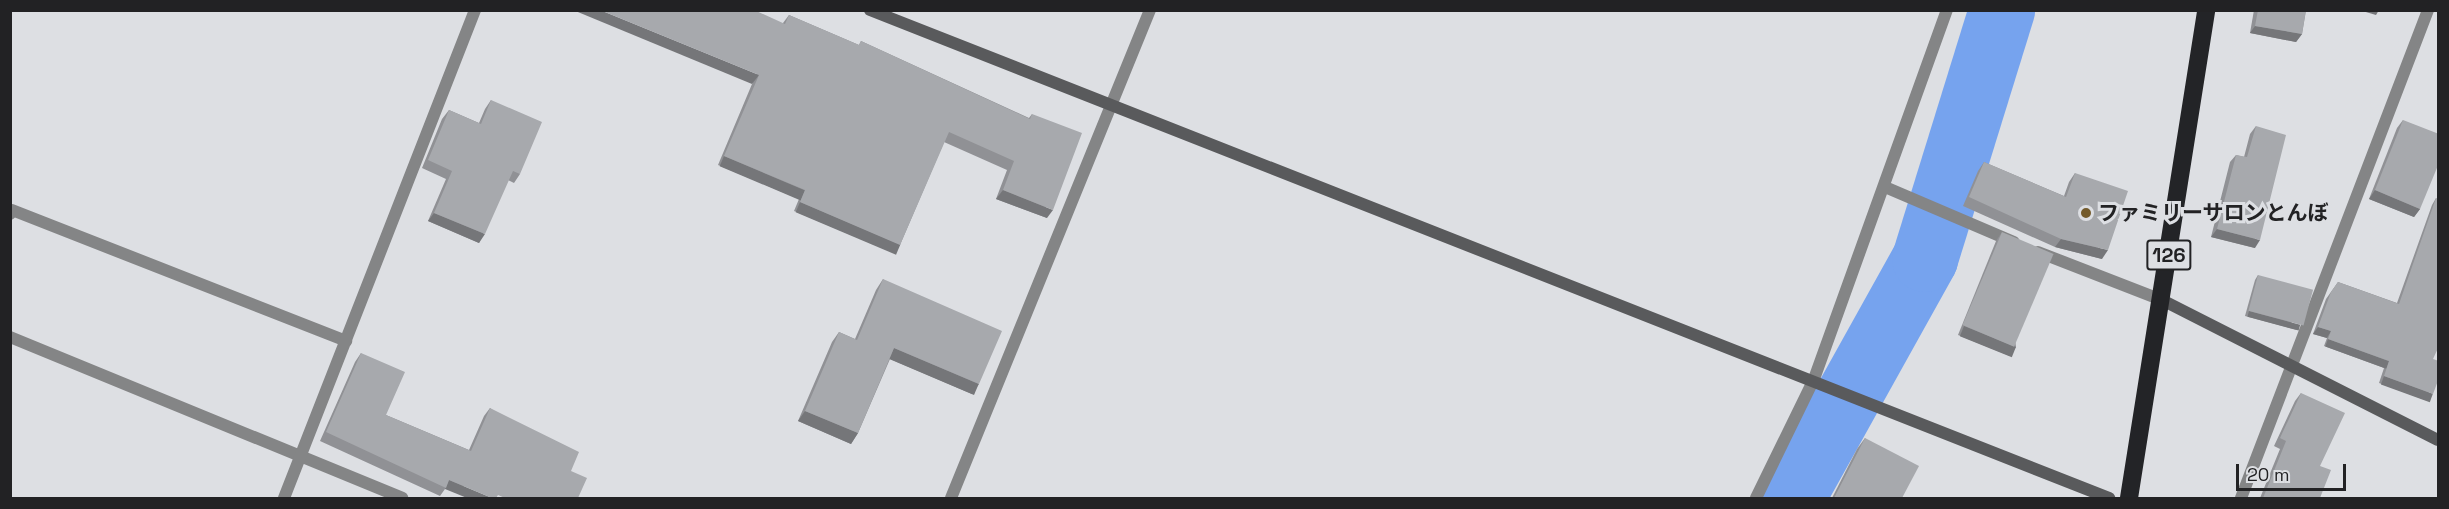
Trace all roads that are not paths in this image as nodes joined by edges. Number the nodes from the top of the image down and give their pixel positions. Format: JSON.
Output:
{"nodes":[{"id":1,"x":475,"y":10,"type":"edge"},
{"id":2,"x":870,"y":10,"type":"edge"},
{"id":3,"x":1150,"y":10,"type":"edge"},
{"id":4,"x":1947,"y":10,"type":"edge"},
{"id":5,"x":2206,"y":10,"type":"edge"},
{"id":6,"x":2428,"y":10,"type":"edge"},
{"id":7,"x":1111,"y":106,"type":"junction"},
{"id":8,"x":1885,"y":187,"type":"junction"},
{"id":9,"x":10,"y":214,"type":"edge"},
{"id":10,"x":2162,"y":300,"type":"junction"},
{"id":11,"x":10,"y":337,"type":"edge"},
{"id":12,"x":346,"y":341,"type":"junction"},
{"id":13,"x":2294,"y":367,"type":"junction"},
{"id":14,"x":1814,"y":380,"type":"junction"},
{"id":15,"x":2439,"y":440,"type":"edge"},
{"id":16,"x":301,"y":456,"type":"junction"},
{"id":17,"x":284,"y":498,"type":"edge"},
{"id":18,"x":402,"y":498,"type":"edge"},
{"id":19,"x":951,"y":498,"type":"edge"},
{"id":20,"x":1756,"y":498,"type":"edge"},
{"id":21,"x":2109,"y":498,"type":"edge"},
{"id":22,"x":2129,"y":498,"type":"edge"},
{"id":23,"x":2241,"y":498,"type":"edge"}],
"edges":[{"from":1,"to":12,"type":"street"},
{"from":2,"to":7,"type":"street"},
{"from":3,"to":7,"type":"street"},
{"from":4,"to":8,"type":"street"},
{"from":5,"to":10,"type":"highway","number":"126"},
{"from":6,"to":13,"type":"street"},
{"from":7,"to":14,"type":"street"},
{"from":7,"to":19,"type":"street"},
{"from":8,"to":10,"type":"street"},
{"from":8,"to":14,"type":"street"},
{"from":9,"to":12,"type":"street"},
{"from":10,"to":13,"type":"street"},
{"from":10,"to":22,"type":"highway","number":"126"},
{"from":11,"to":16,"type":"street"},
{"from":12,"to":16,"type":"street"},
{"from":13,"to":15,"type":"street"},
{"from":13,"to":23,"type":"street"},
{"from":14,"to":20,"type":"street"},
{"from":14,"to":21,"type":"street"},
{"from":16,"to":17,"type":"street"},
{"from":16,"to":18,"type":"street"}]}
